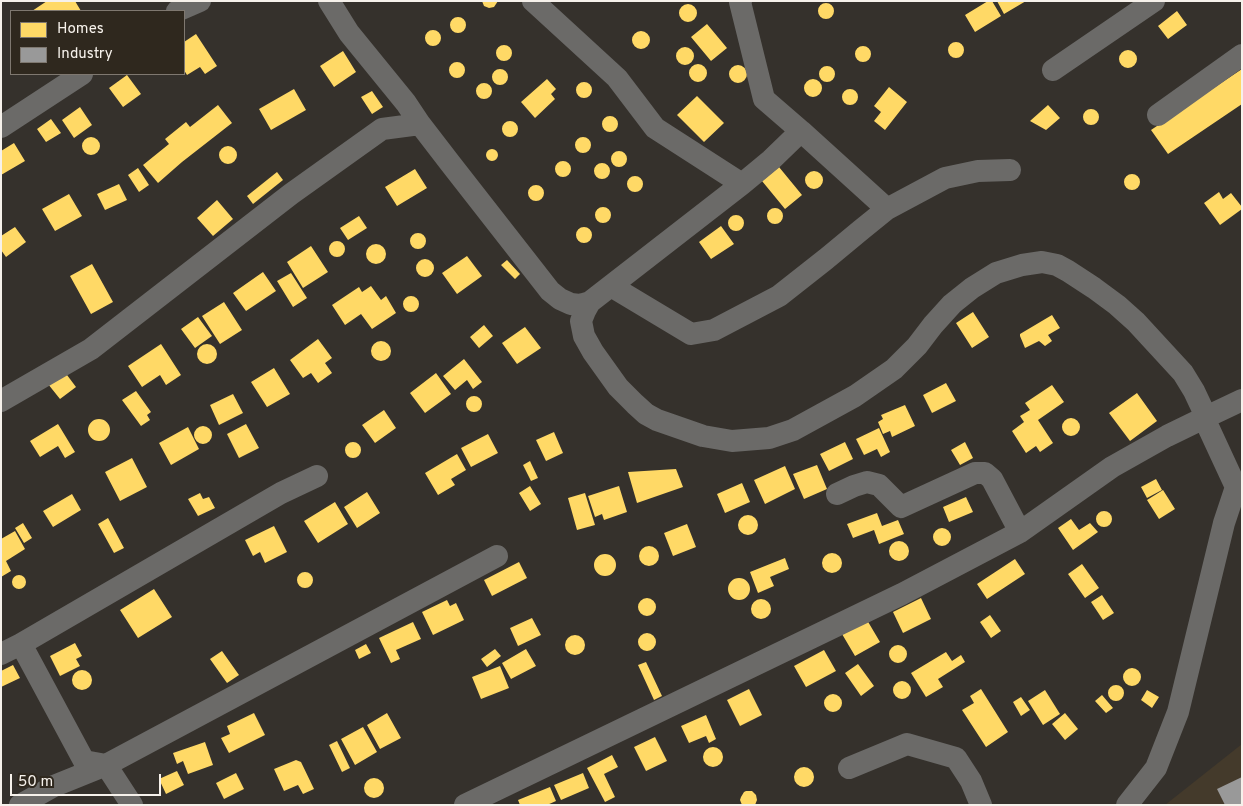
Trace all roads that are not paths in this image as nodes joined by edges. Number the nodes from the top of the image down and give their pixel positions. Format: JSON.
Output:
{"nodes":[{"id":1,"x":200,"y":1,"type":"edge"},
{"id":2,"x":328,"y":1,"type":"edge"},
{"id":3,"x":534,"y":1,"type":"edge"},
{"id":4,"x":741,"y":1,"type":"edge"},
{"id":5,"x":1154,"y":1,"type":"edge"},
{"id":6,"x":179,"y":10,"type":"edge"},
{"id":7,"x":1242,"y":55,"type":"edge"},
{"id":8,"x":1053,"y":70,"type":"dead end"},
{"id":9,"x":80,"y":75,"type":"edge"},
{"id":10,"x":1158,"y":115,"type":"dead end"},
{"id":11,"x":420,"y":124,"type":"junction"},
{"id":12,"x":1,"y":127,"type":"edge"},
{"id":13,"x":801,"y":131,"type":"junction"},
{"id":14,"x":1010,"y":170,"type":"dead end"},
{"id":15,"x":742,"y":184,"type":"junction"},
{"id":16,"x":887,"y":209,"type":"junction"},
{"id":17,"x":611,"y":286,"type":"junction"},
{"id":18,"x":590,"y":302,"type":"junction"},
{"id":19,"x":1242,"y":400,"type":"edge"},
{"id":20,"x":1,"y":401,"type":"edge"},
{"id":21,"x":1204,"y":418,"type":"junction"},
{"id":22,"x":317,"y":476,"type":"dead end"},
{"id":23,"x":1239,"y":488,"type":"edge"},
{"id":24,"x":838,"y":494,"type":"dead end"},
{"id":25,"x":1020,"y":532,"type":"junction"},
{"id":26,"x":497,"y":556,"type":"dead end"},
{"id":27,"x":21,"y":644,"type":"junction"},
{"id":28,"x":1,"y":654,"type":"edge"},
{"id":29,"x":106,"y":765,"type":"junction"},
{"id":30,"x":849,"y":768,"type":"dead end"},
{"id":31,"x":20,"y":805,"type":"edge"},
{"id":32,"x":132,"y":805,"type":"edge"},
{"id":33,"x":465,"y":805,"type":"edge"},
{"id":34,"x":981,"y":805,"type":"edge"},
{"id":35,"x":1127,"y":805,"type":"edge"}],
"edges":[{"from":1,"to":6,"type":"street"},
{"from":2,"to":11,"type":"street"},
{"from":3,"to":15,"type":"street"},
{"from":4,"to":13,"type":"street"},
{"from":5,"to":8,"type":"street"},
{"from":7,"to":10,"type":"street"},
{"from":9,"to":12,"type":"street"},
{"from":11,"to":18,"type":"street"},
{"from":11,"to":20,"type":"street"},
{"from":13,"to":15,"type":"street"},
{"from":13,"to":16,"type":"street"},
{"from":14,"to":16,"type":"street"},
{"from":15,"to":17,"type":"street"},
{"from":16,"to":17,"type":"street"},
{"from":17,"to":18,"type":"street"},
{"from":18,"to":21,"type":"street"},
{"from":19,"to":21,"type":"street"},
{"from":21,"to":23,"type":"street"},
{"from":21,"to":25,"type":"street"},
{"from":22,"to":27,"type":"street"},
{"from":23,"to":35,"type":"street"},
{"from":24,"to":25,"type":"street"},
{"from":25,"to":33,"type":"street"},
{"from":26,"to":29,"type":"street"},
{"from":27,"to":28,"type":"street"},
{"from":27,"to":29,"type":"street"},
{"from":29,"to":31,"type":"street"},
{"from":29,"to":32,"type":"street"},
{"from":30,"to":34,"type":"street"}]}
